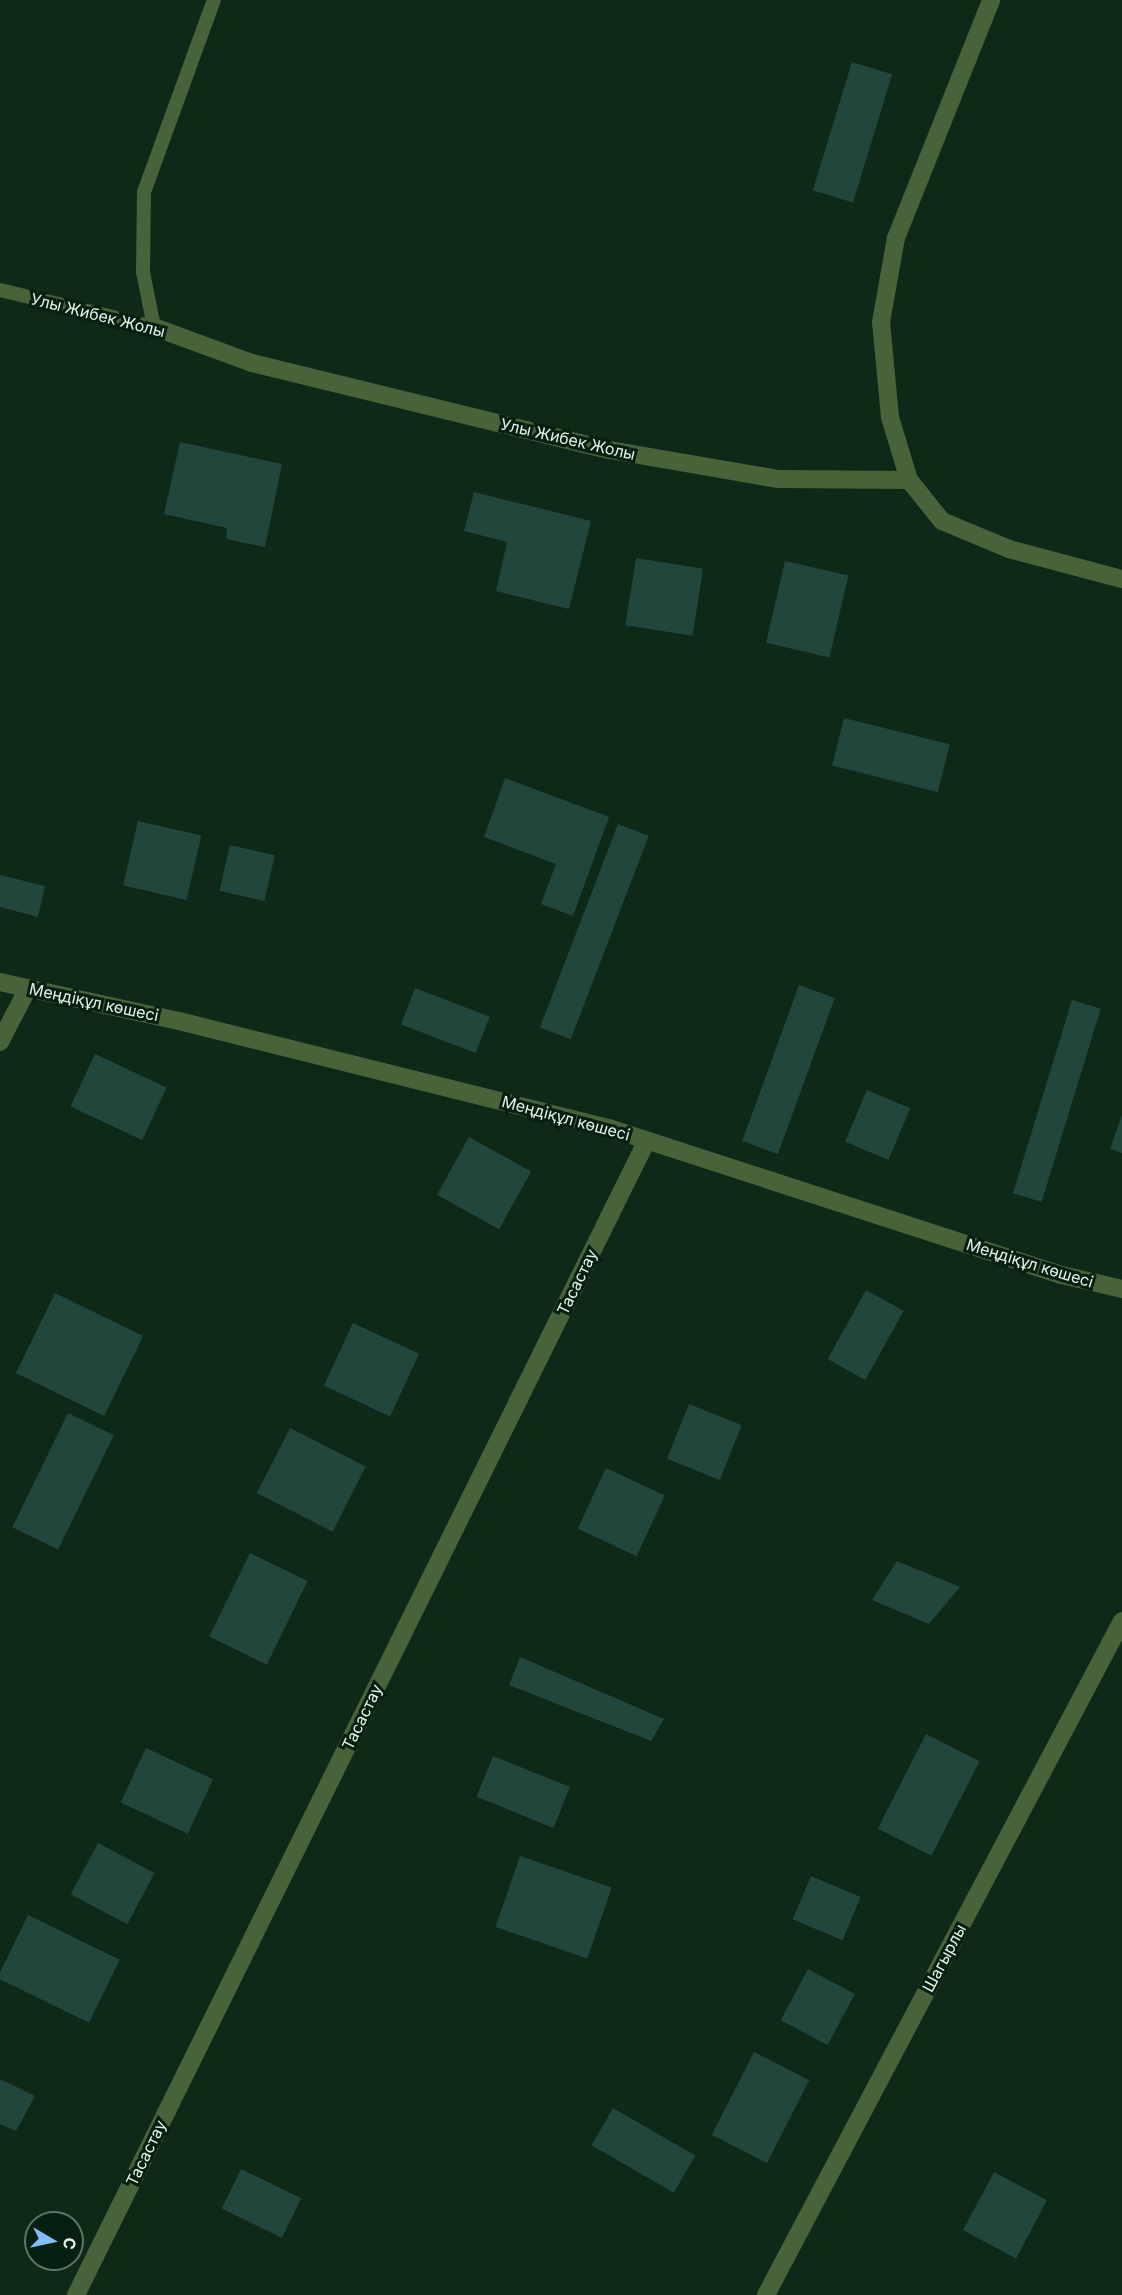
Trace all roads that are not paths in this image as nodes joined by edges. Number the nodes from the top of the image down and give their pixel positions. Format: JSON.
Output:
{"nodes":[{"id":1,"x":214,"y":0,"type":"edge"},
{"id":2,"x":991,"y":0,"type":"edge"},
{"id":3,"x":0,"y":290,"type":"edge"},
{"id":4,"x":154,"y":327,"type":"junction"},
{"id":5,"x":909,"y":480,"type":"junction"},
{"id":6,"x":1122,"y":579,"type":"edge"},
{"id":7,"x":0,"y":982,"type":"edge"},
{"id":8,"x":28,"y":988,"type":"junction"},
{"id":9,"x":0,"y":1042,"type":"edge"},
{"id":10,"x":647,"y":1140,"type":"junction"},
{"id":11,"x":1122,"y":1289,"type":"edge"},
{"id":12,"x":1122,"y":1621,"type":"edge"},
{"id":13,"x":76,"y":2295,"type":"edge"},
{"id":14,"x":766,"y":2295,"type":"edge"}],
"edges":[{"from":1,"to":4,"type":"lane"},
{"from":2,"to":5,"type":"street"},
{"from":3,"to":4,"type":"lane","name":"Улы Жибек Жолы"},
{"from":4,"to":5,"type":"street","name":"Улы Жибек Жолы"},
{"from":5,"to":6,"type":"street"},
{"from":7,"to":8,"type":"street","name":"Меңдіқұл көшесі"},
{"from":8,"to":9,"type":"street"},
{"from":8,"to":10,"type":"street","name":"Меңдіқұл көшесі"},
{"from":10,"to":11,"type":"street","name":"Меңдіқұл көшесі"},
{"from":10,"to":13,"type":"street","name":"Тасастау"},
{"from":12,"to":14,"type":"street","name":"Шагырлы"}]}
